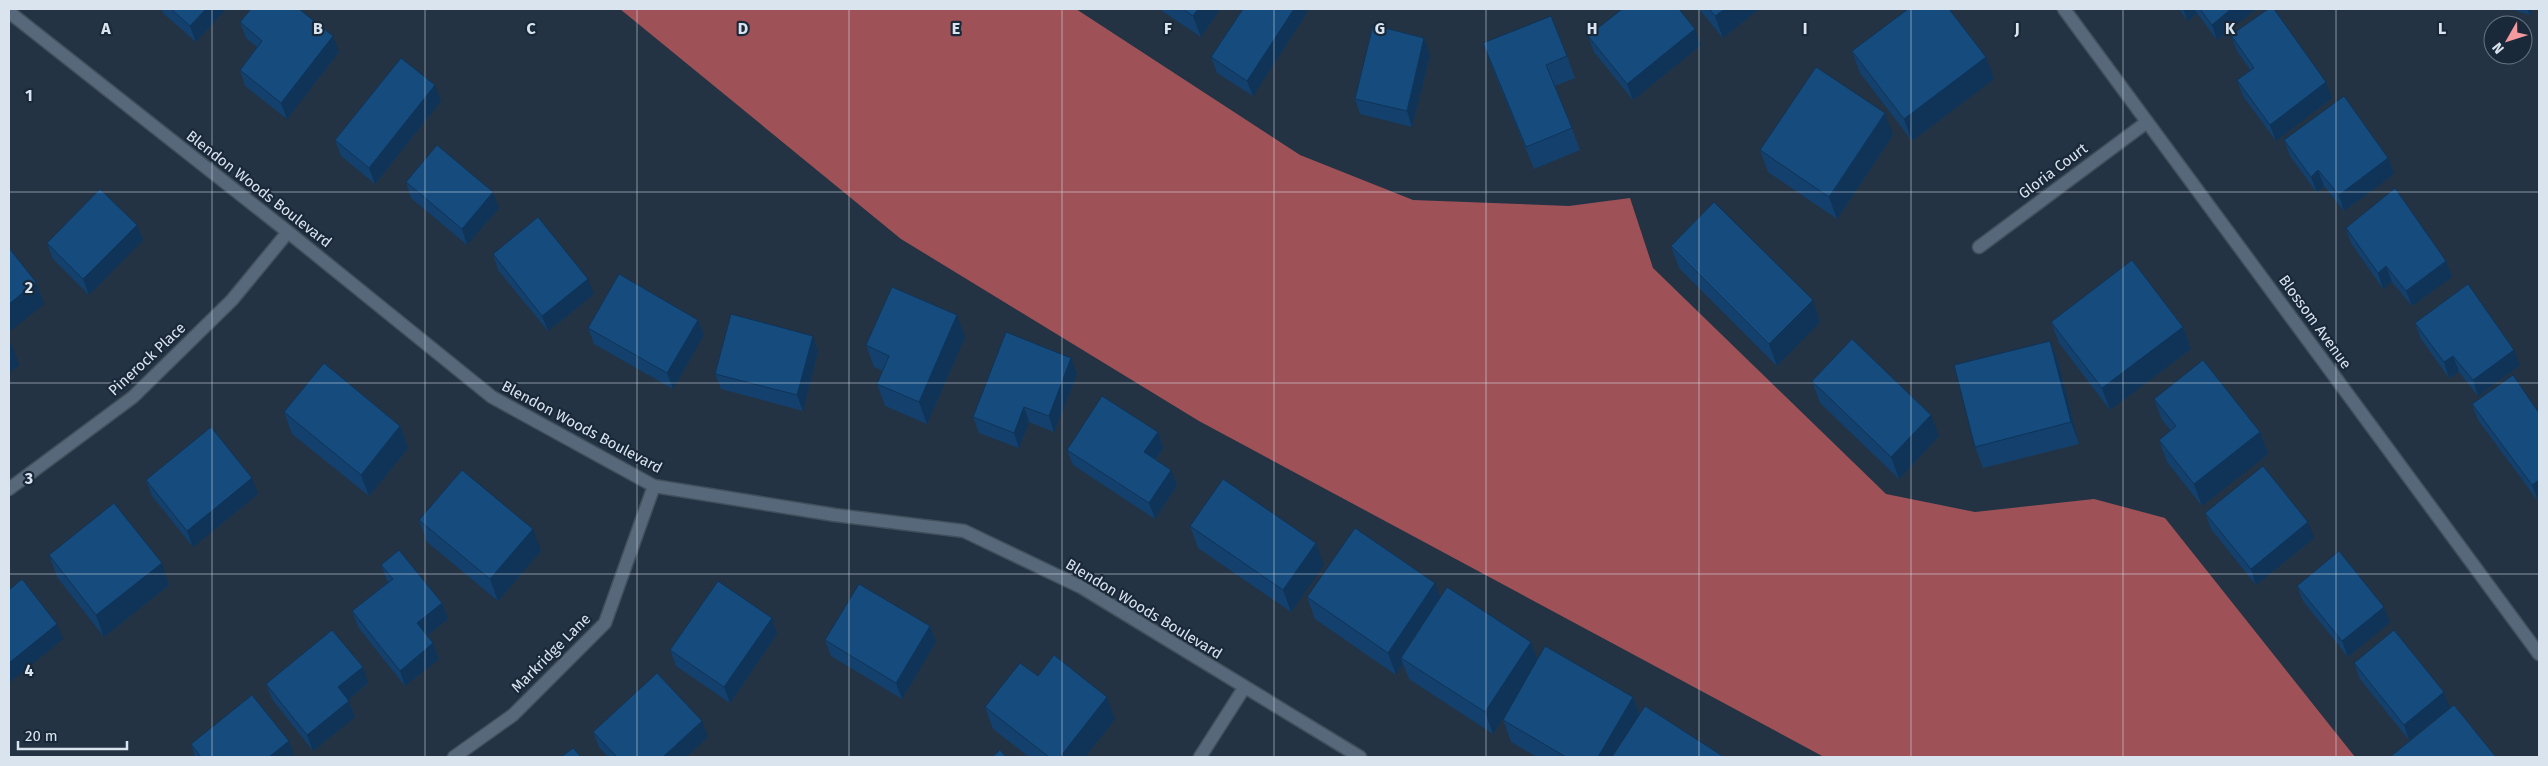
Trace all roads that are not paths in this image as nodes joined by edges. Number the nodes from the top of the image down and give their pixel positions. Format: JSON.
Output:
{"nodes":[{"id":1,"x":2064,"y":9,"type":"edge"},
{"id":2,"x":9,"y":12,"type":"edge"},
{"id":3,"x":2147,"y":122,"type":"junction"},
{"id":4,"x":288,"y":232,"type":"junction"},
{"id":5,"x":1979,"y":247,"type":"dead end"},
{"id":6,"x":654,"y":486,"type":"junction"},
{"id":7,"x":9,"y":489,"type":"edge"},
{"id":8,"x":2539,"y":654,"type":"edge"},
{"id":9,"x":1244,"y":688,"type":"junction"},
{"id":10,"x":454,"y":757,"type":"edge"},
{"id":11,"x":1200,"y":757,"type":"edge"},
{"id":12,"x":1360,"y":757,"type":"edge"}],
"edges":[{"from":1,"to":3,"type":"street","name":"Blossom Avenue"},
{"from":2,"to":4,"type":"street","name":"Blendon Woods Boulevard"},
{"from":3,"to":5,"type":"street","name":"Gloria Court"},
{"from":3,"to":8,"type":"street","name":"Blossom Avenue"},
{"from":4,"to":6,"type":"street","name":"Blendon Woods Boulevard"},
{"from":4,"to":7,"type":"street","name":"Pinerock Place"},
{"from":6,"to":9,"type":"street","name":"Blendon Woods Boulevard"},
{"from":6,"to":10,"type":"street","name":"Markridge Lane"},
{"from":9,"to":11,"type":"street"},
{"from":9,"to":12,"type":"street","name":"Blendon Woods Boulevard"}]}
